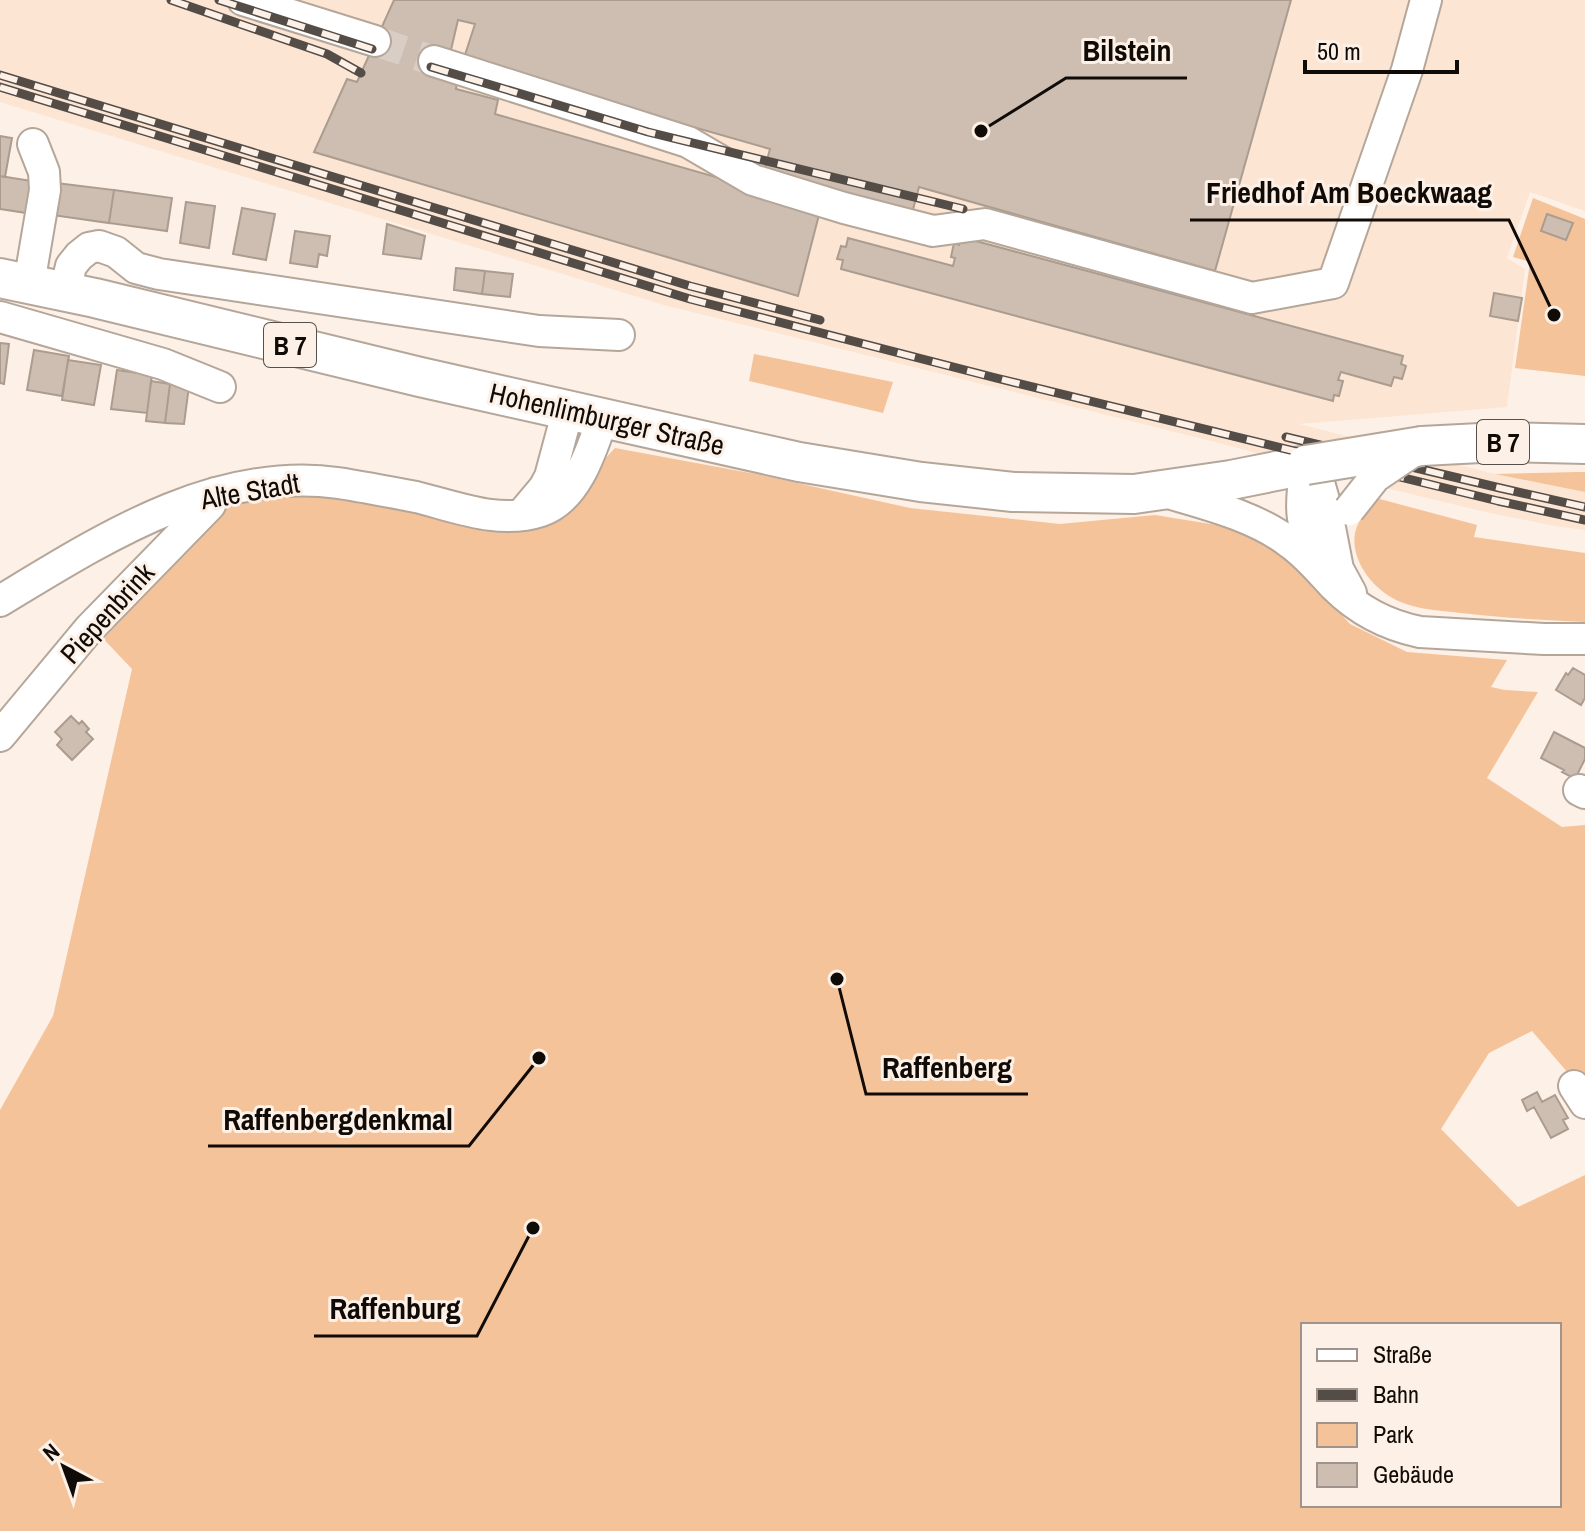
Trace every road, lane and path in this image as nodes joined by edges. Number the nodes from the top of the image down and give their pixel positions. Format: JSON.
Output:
{"nodes":[{"id":1,"x":243,"y":0,"type":"edge"},
{"id":2,"x":1426,"y":0,"type":"edge"},
{"id":3,"x":375,"y":41,"type":"tunnel mouth"},
{"id":4,"x":434,"y":61,"type":"tunnel mouth"},
{"id":5,"x":33,"y":144,"type":"dead end"},
{"id":6,"x":31,"y":285,"type":"edge"},
{"id":7,"x":0,"y":317,"type":"edge"},
{"id":8,"x":619,"y":335,"type":"dead end"},
{"id":9,"x":220,"y":387,"type":"dead end"},
{"id":10,"x":585,"y":414,"type":"junction"},
{"id":11,"x":1585,"y":444,"type":"edge"},
{"id":12,"x":1422,"y":446,"type":"junction"},
{"id":13,"x":1158,"y":490,"type":"junction"},
{"id":14,"x":215,"y":493,"type":"junction"},
{"id":15,"x":1320,"y":493,"type":"junction"},
{"id":16,"x":1327,"y":558,"type":"junction"},
{"id":17,"x":0,"y":601,"type":"edge"},
{"id":18,"x":1585,"y":639,"type":"edge"},
{"id":19,"x":0,"y":736,"type":"edge"}],
"edges":[{"from":1,"to":3,"type":"street"},
{"from":2,"to":4,"type":"street"},
{"from":5,"to":6,"type":"street"},
{"from":6,"to":8,"type":"street"},
{"from":6,"to":10,"type":"main road","name":"Hohenlimburger Straße","number":"B 7"},
{"from":7,"to":9,"type":"street"},
{"from":10,"to":13,"type":"main road","name":"Hohenlimburger Straße","number":"B 7"},
{"from":10,"to":14,"type":"street","name":"Alte Stadt"},
{"from":11,"to":12,"type":"main road","name":"Hohenlimburger Straße","number":"B 7"},
{"from":12,"to":15,"type":"main road","name":"Hohenlimburger Straße","number":"B 7","bridge":true},
{"from":12,"to":15,"type":"street","bridge":true},
{"from":13,"to":15,"type":"main road","name":"Hohenlimburger Straße","number":"B 7"},
{"from":13,"to":16,"type":"street","name":"Hohenlimburger Straße"},
{"from":14,"to":17,"type":"street","name":"Alte Stadt"},
{"from":14,"to":19,"type":"street","name":"Piepenbrink"},
{"from":15,"to":16,"type":"street"},
{"from":15,"to":16,"type":"street","name":"Hohenlimburger Straße"},
{"from":16,"to":18,"type":"street","name":"Hohenlimburger Straße"}]}
